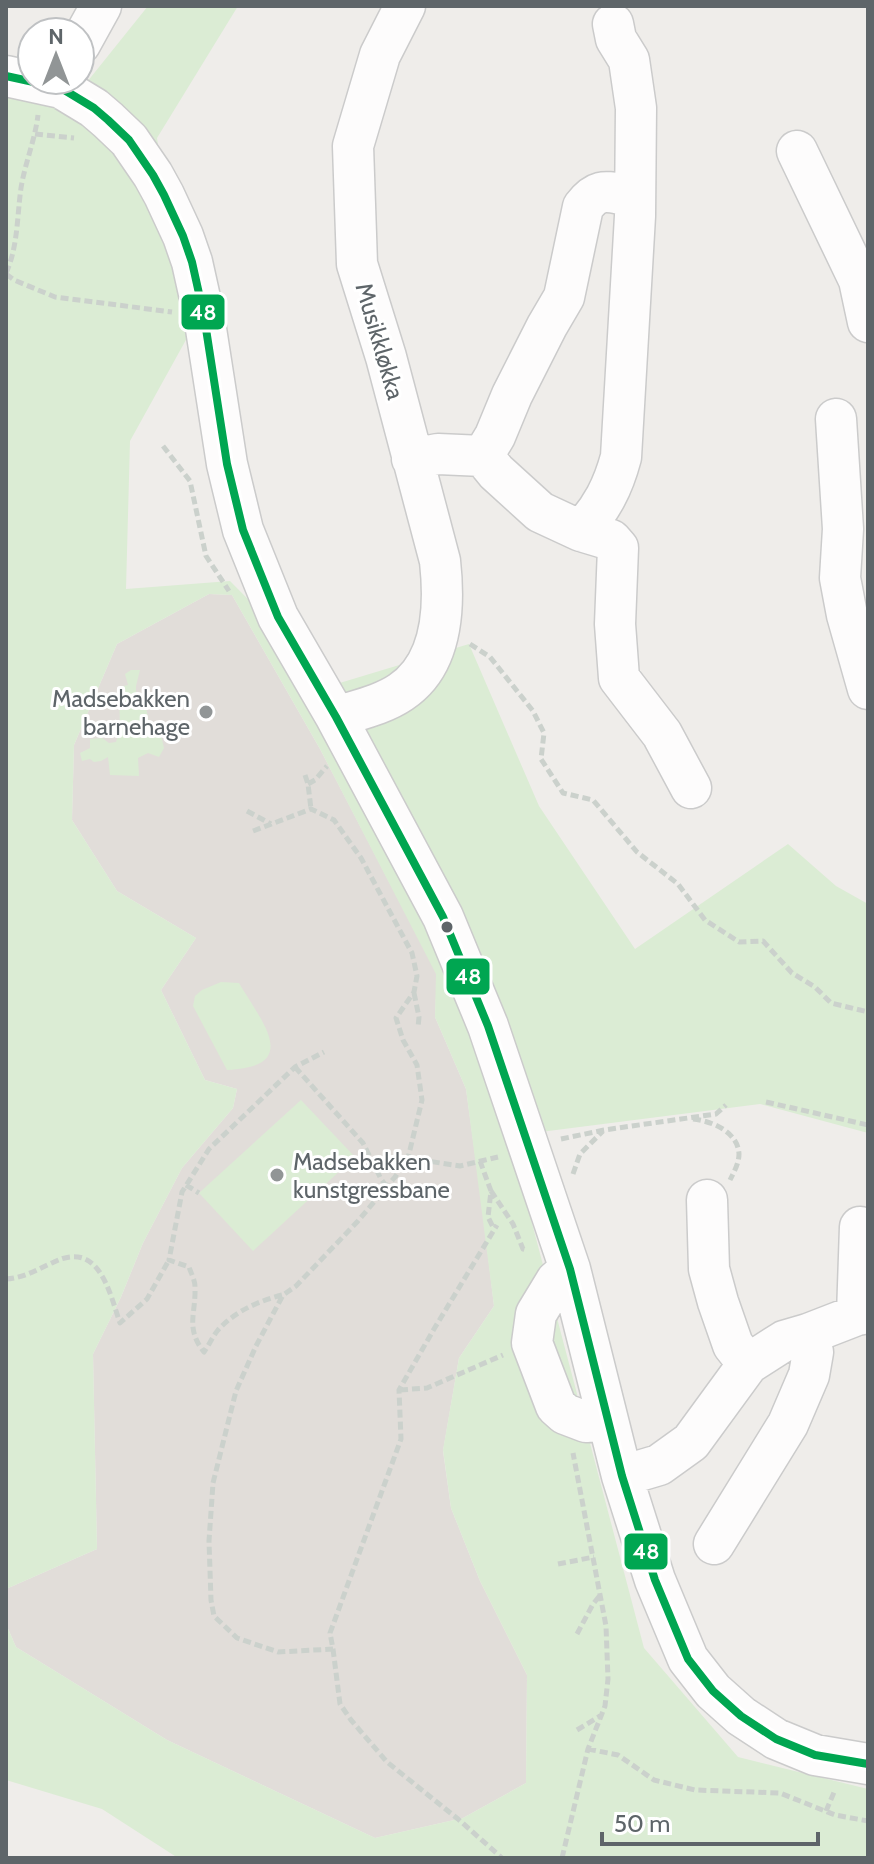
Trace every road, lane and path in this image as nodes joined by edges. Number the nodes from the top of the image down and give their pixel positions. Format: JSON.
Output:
{"nodes":[{"id":1,"x":405,"y":6,"type":"edge"},
{"id":2,"x":613,"y":24,"type":"dead end"},
{"id":3,"x":53,"y":96,"type":"edge"},
{"id":4,"x":62,"y":96,"type":"edge"},
{"id":5,"x":797,"y":151,"type":"dead end"},
{"id":6,"x":635,"y":196,"type":"junction"},
{"id":7,"x":6,"y":274,"type":"edge"},
{"id":8,"x":864,"y":278,"type":"edge"},
{"id":9,"x":204,"y":316,"type":"junction"},
{"id":10,"x":868,"y":322,"type":"edge"},
{"id":11,"x":836,"y":419,"type":"dead end"},
{"id":12,"x":163,"y":446,"type":"dead end"},
{"id":13,"x":483,"y":456,"type":"junction"},
{"id":14,"x":412,"y":459,"type":"junction"},
{"id":15,"x":581,"y":531,"type":"junction"},
{"id":16,"x":239,"y":598,"type":"dead end"},
{"id":17,"x":858,"y":610,"type":"edge"},
{"id":18,"x":440,"y":624,"type":"junction"},
{"id":19,"x":868,"y":689,"type":"edge"},
{"id":20,"x":336,"y":717,"type":"junction"},
{"id":21,"x":305,"y":775,"type":"dead end"},
{"id":22,"x":691,"y":788,"type":"dead end"},
{"id":23,"x":311,"y":809,"type":"junction"},
{"id":24,"x":247,"y":811,"type":"dead end"},
{"id":25,"x":271,"y":825,"type":"junction"},
{"id":26,"x":253,"y":831,"type":"dead end"},
{"id":27,"x":414,"y":992,"type":"junction"},
{"id":28,"x":868,"y":1012,"type":"edge"},
{"id":29,"x":418,"y":1028,"type":"dead end"},
{"id":30,"x":324,"y":1052,"type":"dead end"},
{"id":31,"x":295,"y":1067,"type":"junction"},
{"id":32,"x":766,"y":1102,"type":"dead end"},
{"id":33,"x":726,"y":1105,"type":"dead end"},
{"id":34,"x":681,"y":1118,"type":"junction"},
{"id":35,"x":868,"y":1125,"type":"edge"},
{"id":36,"x":552,"y":1141,"type":"dead end"},
{"id":37,"x":503,"y":1156,"type":"dead end"},
{"id":38,"x":408,"y":1158,"type":"junction"},
{"id":39,"x":480,"y":1161,"type":"junction"},
{"id":40,"x":186,"y":1185,"type":"junction"},
{"id":41,"x":387,"y":1187,"type":"junction"},
{"id":42,"x":491,"y":1191,"type":"junction"},
{"id":43,"x":199,"y":1193,"type":"dead end"},
{"id":44,"x":707,"y":1200,"type":"joint"},
{"id":45,"x":860,"y":1227,"type":"dead end"},
{"id":46,"x":531,"y":1252,"type":"dead end"},
{"id":47,"x":169,"y":1260,"type":"junction"},
{"id":48,"x":570,"y":1269,"type":"junction"},
{"id":49,"x":6,"y":1279,"type":"edge"},
{"id":50,"x":283,"y":1295,"type":"junction"},
{"id":51,"x":862,"y":1314,"type":"edge"},
{"id":52,"x":808,"y":1334,"type":"junction"},
{"id":53,"x":532,"y":1343,"type":"junction"},
{"id":54,"x":748,"y":1364,"type":"junction"},
{"id":55,"x":399,"y":1390,"type":"junction"},
{"id":56,"x":607,"y":1420,"type":"junction"},
{"id":57,"x":571,"y":1447,"type":"dead end"},
{"id":58,"x":622,"y":1476,"type":"junction"},
{"id":59,"x":714,"y":1544,"type":"dead end"},
{"id":60,"x":594,"y":1557,"type":"junction"},
{"id":61,"x":558,"y":1564,"type":"dead end"},
{"id":62,"x":601,"y":1594,"type":"junction"},
{"id":63,"x":577,"y":1634,"type":"dead end"},
{"id":64,"x":333,"y":1649,"type":"junction"},
{"id":65,"x":601,"y":1716,"type":"junction"},
{"id":66,"x":577,"y":1730,"type":"dead end"},
{"id":67,"x":588,"y":1749,"type":"junction"},
{"id":68,"x":868,"y":1764,"type":"edge"},
{"id":69,"x":868,"y":1821,"type":"edge"},
{"id":70,"x":502,"y":1858,"type":"edge"},
{"id":71,"x":562,"y":1858,"type":"edge"}],
"edges":[{"from":1,"to":14,"type":"street","name":"Musikkløkka"},
{"from":2,"to":6,"type":"street"},
{"from":3,"to":7,"type":"path"},
{"from":4,"to":9,"type":"street"},
{"from":5,"to":8,"type":"street"},
{"from":6,"to":13,"type":"street"},
{"from":6,"to":15,"type":"street"},
{"from":7,"to":9,"type":"path"},
{"from":8,"to":10,"type":"street"},
{"from":9,"to":20,"type":"street"},
{"from":11,"to":17,"type":"street"},
{"from":12,"to":16,"type":"path"},
{"from":13,"to":14,"type":"street"},
{"from":13,"to":15,"type":"street"},
{"from":14,"to":18,"type":"street","name":"Musikkløkka"},
{"from":15,"to":22,"type":"street"},
{"from":17,"to":19,"type":"street"},
{"from":18,"to":20,"type":"street","name":"Musikkløkka"},
{"from":18,"to":28,"type":"path"},
{"from":20,"to":48,"type":"street"},
{"from":21,"to":23,"type":"path"},
{"from":23,"to":25,"type":"path"},
{"from":23,"to":27,"type":"path"},
{"from":24,"to":25,"type":"path"},
{"from":25,"to":26,"type":"path"},
{"from":27,"to":29,"type":"path"},
{"from":27,"to":38,"type":"path"},
{"from":30,"to":31,"type":"path"},
{"from":31,"to":40,"type":"path"},
{"from":31,"to":41,"type":"path"},
{"from":32,"to":35,"type":"path"},
{"from":33,"to":34,"type":"path"},
{"from":34,"to":36,"type":"path"},
{"from":34,"to":44,"type":"path"},
{"from":37,"to":39,"type":"path"},
{"from":38,"to":39,"type":"path"},
{"from":38,"to":41,"type":"path"},
{"from":39,"to":42,"type":"path"},
{"from":40,"to":43,"type":"path"},
{"from":40,"to":47,"type":"path"},
{"from":41,"to":50,"type":"path"},
{"from":42,"to":46,"type":"path"},
{"from":42,"to":55,"type":"path"},
{"from":44,"to":54,"type":"street"},
{"from":45,"to":51,"type":"street"},
{"from":47,"to":49,"type":"path"},
{"from":47,"to":50,"type":"path"},
{"from":48,"to":53,"type":"street"},
{"from":48,"to":56,"type":"street"},
{"from":50,"to":64,"type":"path"},
{"from":51,"to":52,"type":"street"},
{"from":52,"to":54,"type":"street"},
{"from":52,"to":59,"type":"street"},
{"from":53,"to":55,"type":"path"},
{"from":53,"to":56,"type":"street"},
{"from":54,"to":58,"type":"street"},
{"from":55,"to":64,"type":"path"},
{"from":56,"to":58,"type":"street"},
{"from":57,"to":60,"type":"path"},
{"from":58,"to":68,"type":"street"},
{"from":60,"to":61,"type":"path"},
{"from":60,"to":62,"type":"path"},
{"from":62,"to":63,"type":"path"},
{"from":62,"to":65,"type":"path"},
{"from":64,"to":70,"type":"path"},
{"from":65,"to":66,"type":"path"},
{"from":65,"to":67,"type":"path"},
{"from":67,"to":69,"type":"path"},
{"from":67,"to":71,"type":"path"}]}
